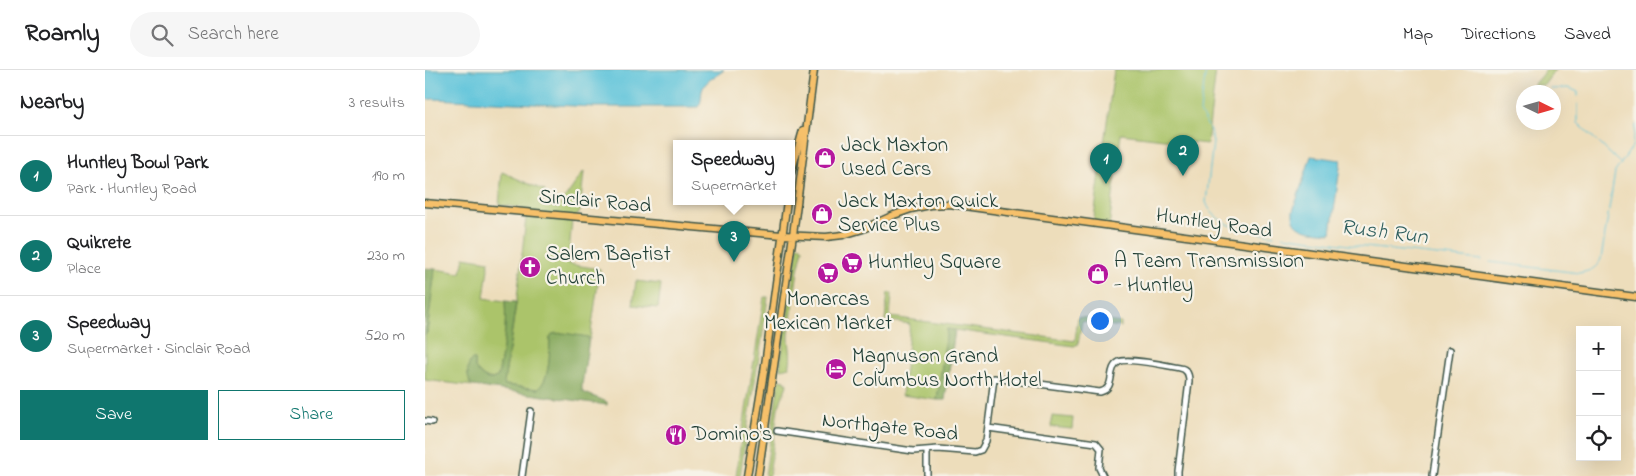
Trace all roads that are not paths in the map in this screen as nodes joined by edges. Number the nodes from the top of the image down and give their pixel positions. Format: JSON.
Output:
{"nodes":[{"id":1,"x":814,"y":70,"type":"edge"},
{"id":2,"x":809,"y":107,"type":"junction"},
{"id":3,"x":795,"y":158,"type":"edge"},
{"id":4,"x":425,"y":204,"type":"edge"},
{"id":5,"x":786,"y":205,"type":"edge"},
{"id":6,"x":782,"y":234,"type":"junction"},
{"id":7,"x":793,"y":235,"type":"junction"},
{"id":8,"x":1636,"y":297,"type":"edge"},
{"id":9,"x":1450,"y":350,"type":"dead end"},
{"id":10,"x":531,"y":410,"type":"dead end"},
{"id":11,"x":425,"y":421,"type":"edge"},
{"id":12,"x":432,"y":422,"type":"dead end"},
{"id":13,"x":988,"y":428,"type":"junction"},
{"id":14,"x":777,"y":431,"type":"dead end"},
{"id":15,"x":927,"y":451,"type":"junction"},
{"id":16,"x":521,"y":476,"type":"edge"},
{"id":17,"x":747,"y":476,"type":"edge"},
{"id":18,"x":759,"y":476,"type":"edge"},
{"id":19,"x":927,"y":476,"type":"edge"},
{"id":20,"x":1103,"y":476,"type":"edge"},
{"id":21,"x":1178,"y":476,"type":"edge"},
{"id":22,"x":1432,"y":476,"type":"edge"}],
"edges":[{"from":1,"to":2,"type":"main road"},
{"from":2,"to":3,"type":"main road"},
{"from":2,"to":7,"type":"main road"},
{"from":4,"to":6,"type":"main road","name":"Sinclair Road"},
{"from":5,"to":6,"type":"main road"},
{"from":6,"to":7,"type":"main road","name":"Sinclair Road"},
{"from":6,"to":17,"type":"main road"},
{"from":7,"to":8,"type":"main road","name":"Huntley Road"},
{"from":7,"to":18,"type":"main road"},
{"from":9,"to":22,"type":"street"},
{"from":10,"to":16,"type":"street"},
{"from":11,"to":12,"type":"street"},
{"from":13,"to":15,"type":"street","name":"Northgate Road"},
{"from":13,"to":20,"type":"street","name":"Northgate Road"},
{"from":13,"to":21,"type":"street"},
{"from":14,"to":15,"type":"street","name":"Northgate Road"},
{"from":15,"to":19,"type":"street"}]}
